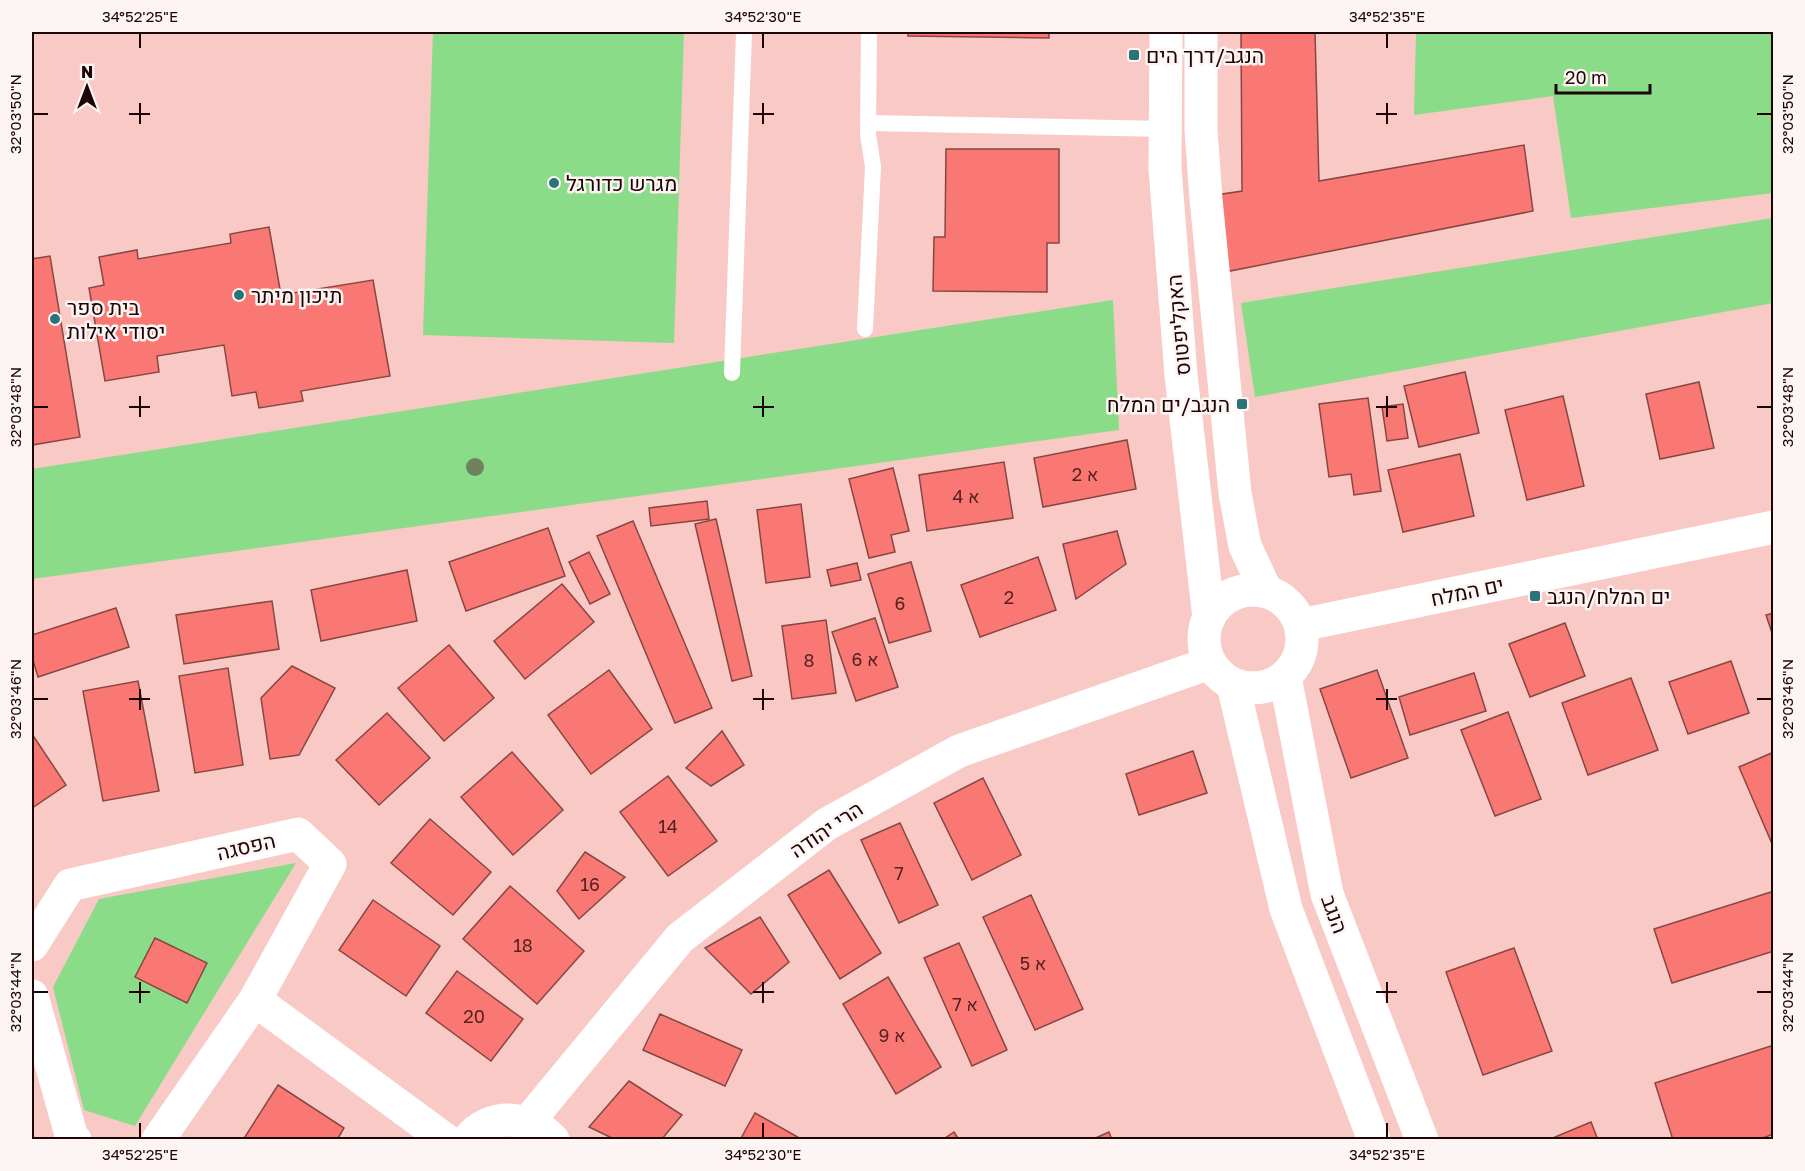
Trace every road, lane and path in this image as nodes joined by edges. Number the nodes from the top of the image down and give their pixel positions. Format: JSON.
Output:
{"nodes":[{"id":1,"x":744,"y":32,"type":"edge"},
{"id":2,"x":869,"y":32,"type":"edge"},
{"id":3,"x":1166,"y":32,"type":"edge"},
{"id":4,"x":1202,"y":32,"type":"edge"},
{"id":5,"x":869,"y":123,"type":"junction"},
{"id":6,"x":1165,"y":129,"type":"junction"},
{"id":7,"x":865,"y":329,"type":"dead end"},
{"id":8,"x":732,"y":373,"type":"dead end"},
{"id":9,"x":1773,"y":527,"type":"edge"},
{"id":10,"x":1266,"y":591,"type":"junction"},
{"id":11,"x":1209,"y":618,"type":"junction"},
{"id":12,"x":1301,"y":625,"type":"junction"},
{"id":13,"x":1221,"y":674,"type":"junction"},
{"id":14,"x":1284,"y":677,"type":"junction"},
{"id":15,"x":32,"y":945,"type":"edge"},
{"id":16,"x":32,"y":996,"type":"edge"},
{"id":17,"x":255,"y":1000,"type":"junction"},
{"id":18,"x":540,"y":1131,"type":"edge"},
{"id":19,"x":75,"y":1140,"type":"edge"},
{"id":20,"x":158,"y":1140,"type":"edge"},
{"id":21,"x":446,"y":1140,"type":"edge"},
{"id":22,"x":468,"y":1140,"type":"edge"},
{"id":23,"x":1374,"y":1140,"type":"edge"},
{"id":24,"x":1422,"y":1140,"type":"edge"}],
"edges":[{"from":1,"to":8,"type":"lane"},
{"from":2,"to":5,"type":"lane"},
{"from":3,"to":6,"type":"street","name":"האקליפטוס"},
{"from":4,"to":10,"type":"street","name":"האקליפטוס"},
{"from":5,"to":6,"type":"lane"},
{"from":5,"to":7,"type":"lane"},
{"from":6,"to":11,"type":"street","name":"האקליפטוס"},
{"from":9,"to":12,"type":"street","name":"ים המלח"},
{"from":10,"to":11,"type":"street"},
{"from":10,"to":12,"type":"street"},
{"from":11,"to":13,"type":"street"},
{"from":12,"to":14,"type":"street"},
{"from":13,"to":14,"type":"street"},
{"from":13,"to":18,"type":"street","name":"הרי יהודה"},
{"from":13,"to":23,"type":"street","name":"הנגב"},
{"from":14,"to":24,"type":"street","name":"הנגב"},
{"from":15,"to":17,"type":"street","name":"הפסגה"},
{"from":16,"to":19,"type":"street"},
{"from":17,"to":20,"type":"street","name":"הפסגה"},
{"from":17,"to":21,"type":"street"},
{"from":18,"to":22,"type":"street"}]}
